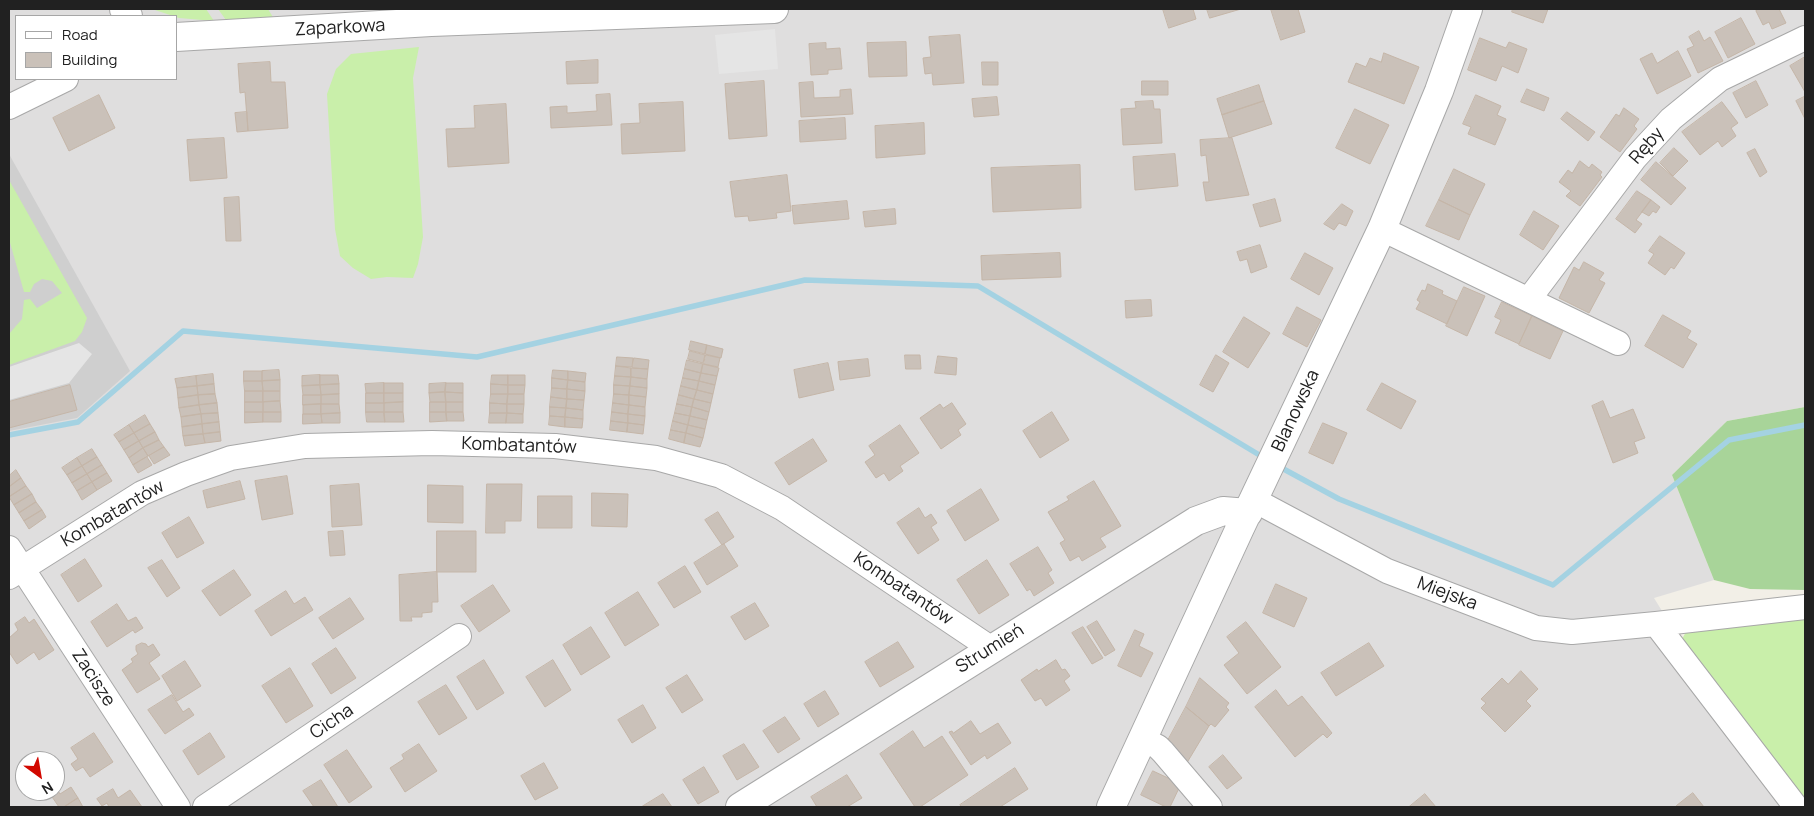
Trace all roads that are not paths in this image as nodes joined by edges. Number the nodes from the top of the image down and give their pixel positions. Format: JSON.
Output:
{"nodes":[{"id":1,"x":774,"y":9,"type":"edge"},
{"id":2,"x":1468,"y":9,"type":"edge"},
{"id":3,"x":671,"y":11,"type":"edge"},
{"id":4,"x":178,"y":37,"type":"edge"},
{"id":5,"x":1805,"y":38,"type":"edge"},
{"id":6,"x":64,"y":80,"type":"edge"},
{"id":7,"x":9,"y":107,"type":"edge"},
{"id":8,"x":1382,"y":229,"type":"junction"},
{"id":9,"x":1529,"y":299,"type":"junction"},
{"id":10,"x":1618,"y":343,"type":"dead end"},
{"id":11,"x":1251,"y":507,"type":"junction"},
{"id":12,"x":9,"y":548,"type":"edge"},
{"id":13,"x":15,"y":572,"type":"edge"},
{"id":14,"x":1805,"y":607,"type":"edge"},
{"id":15,"x":1656,"y":624,"type":"junction"},
{"id":16,"x":459,"y":636,"type":"dead end"},
{"id":17,"x":989,"y":650,"type":"junction"},
{"id":18,"x":1143,"y":739,"type":"junction"},
{"id":19,"x":758,"y":803,"type":"edge"},
{"id":20,"x":178,"y":807,"type":"edge"},
{"id":21,"x":205,"y":807,"type":"edge"},
{"id":22,"x":1111,"y":807,"type":"edge"},
{"id":23,"x":1210,"y":807,"type":"edge"},
{"id":24,"x":1796,"y":807,"type":"edge"}],
"edges":[{"from":1,"to":3,"type":"street","name":"Zaparkowa"},
{"from":2,"to":8,"type":"street","name":"Blanowska"},
{"from":3,"to":4,"type":"street","name":"Zaparkowa"},
{"from":5,"to":9,"type":"street","name":"Ręby"},
{"from":6,"to":7,"type":"street"},
{"from":8,"to":9,"type":"street"},
{"from":8,"to":11,"type":"street","name":"Blanowska"},
{"from":9,"to":10,"type":"street"},
{"from":11,"to":15,"type":"street","name":"Miejska"},
{"from":11,"to":17,"type":"street","name":"Strumień"},
{"from":11,"to":18,"type":"street","name":"Blanowska"},
{"from":12,"to":13,"type":"street","name":"Zacisze"},
{"from":13,"to":17,"type":"street","name":"Kombatantów"},
{"from":13,"to":20,"type":"street","name":"Zacisze"},
{"from":14,"to":15,"type":"street","name":"Miejska"},
{"from":15,"to":24,"type":"street"},
{"from":16,"to":21,"type":"street","name":"Cicha"},
{"from":17,"to":19,"type":"street","name":"Strumień"},
{"from":18,"to":22,"type":"street","name":"Blanowska"},
{"from":18,"to":23,"type":"street"}]}
